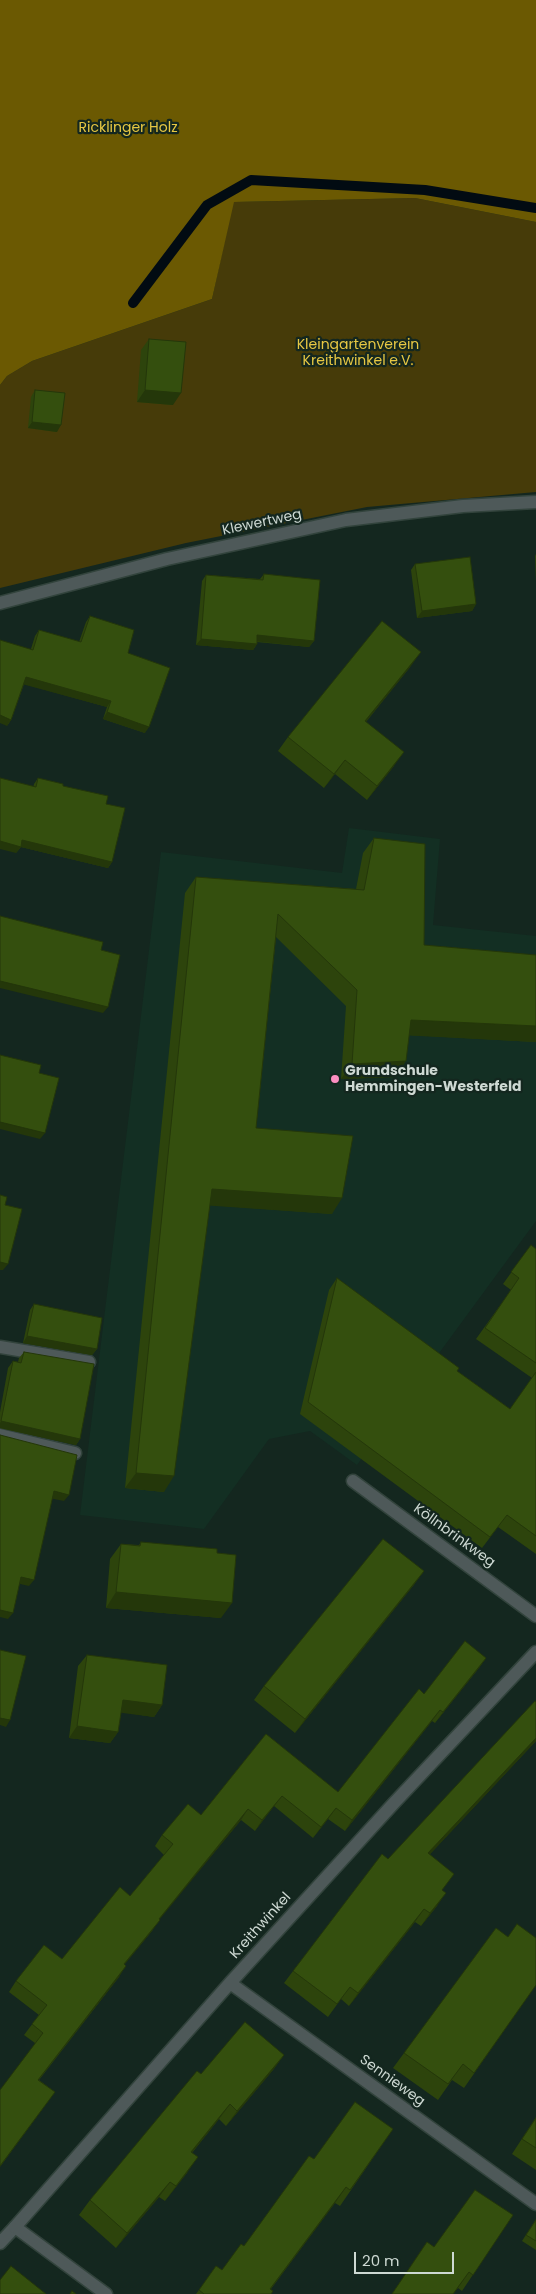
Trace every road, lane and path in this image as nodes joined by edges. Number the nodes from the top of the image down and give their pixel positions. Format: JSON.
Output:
{"nodes":[{"id":1,"x":536,"y":502,"type":"edge"},
{"id":2,"x":0,"y":603,"type":"edge"},
{"id":3,"x":0,"y":1347,"type":"edge"},
{"id":4,"x":89,"y":1362,"type":"edge"},
{"id":5,"x":0,"y":1435,"type":"edge"},
{"id":6,"x":75,"y":1453,"type":"edge"},
{"id":7,"x":353,"y":1481,"type":"dead end"},
{"id":8,"x":536,"y":1616,"type":"edge"},
{"id":9,"x":536,"y":1652,"type":"edge"},
{"id":10,"x":230,"y":1984,"type":"junction"},
{"id":11,"x":536,"y":2204,"type":"edge"},
{"id":12,"x":15,"y":2227,"type":"junction"},
{"id":13,"x":0,"y":2244,"type":"edge"},
{"id":14,"x":106,"y":2294,"type":"edge"}],
"edges":[{"from":1,"to":2,"type":"street","name":"Klewertweg"},
{"from":3,"to":4,"type":"street"},
{"from":5,"to":6,"type":"street"},
{"from":7,"to":8,"type":"street","name":"Köllnbrinkweg"},
{"from":9,"to":10,"type":"street","name":"Kreithwinkel"},
{"from":10,"to":11,"type":"street","name":"Sennieweg"},
{"from":10,"to":12,"type":"street","name":"Kreithwinkel"},
{"from":12,"to":13,"type":"street","name":"Kreithwinkel"},
{"from":12,"to":14,"type":"street"}]}
